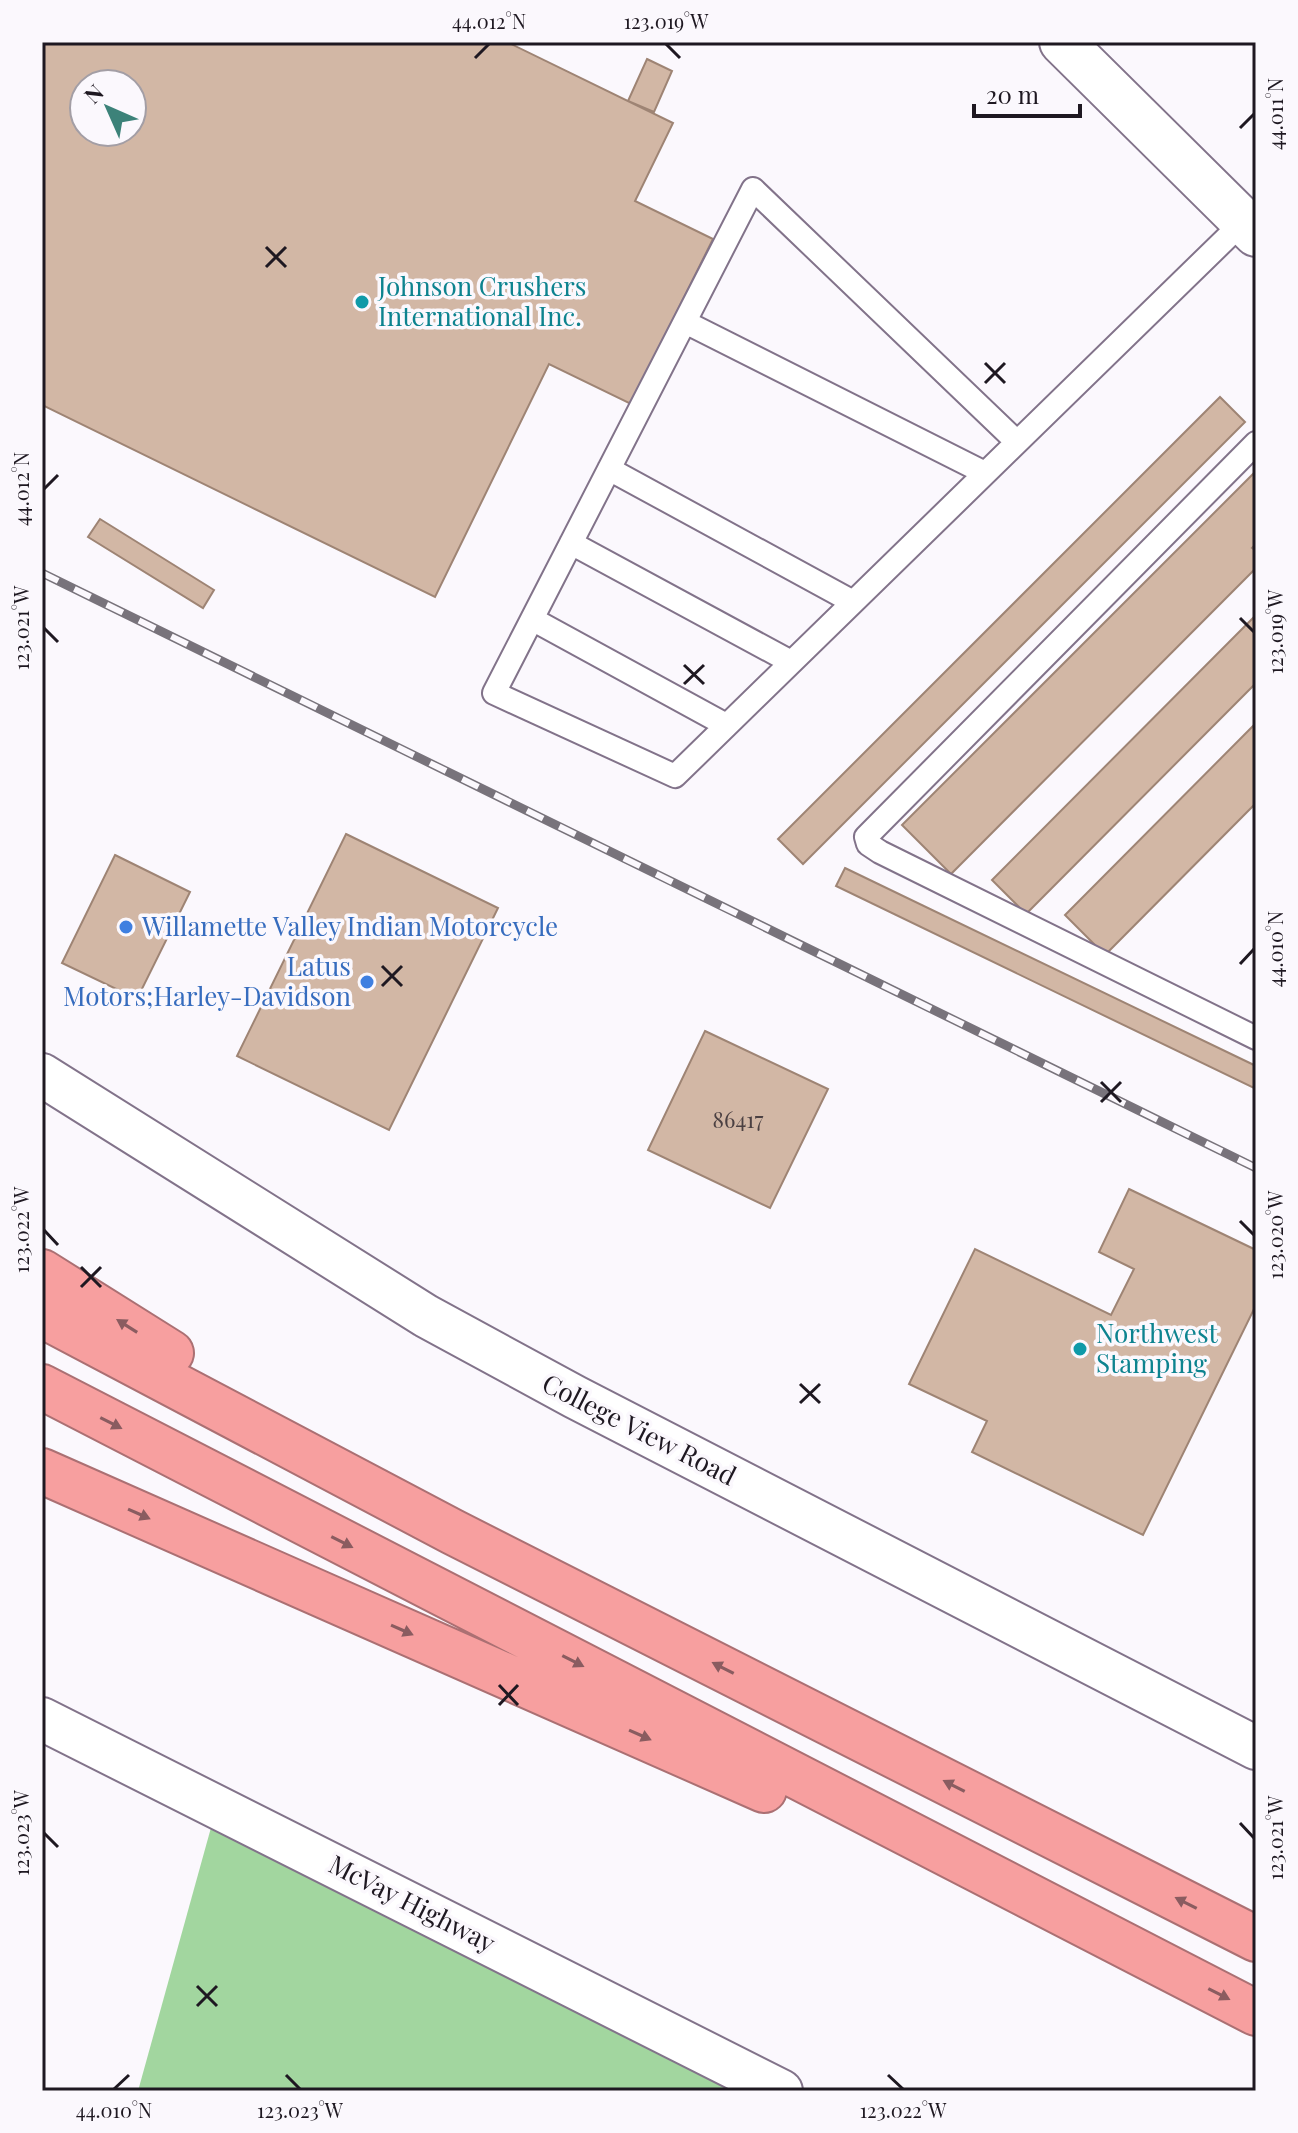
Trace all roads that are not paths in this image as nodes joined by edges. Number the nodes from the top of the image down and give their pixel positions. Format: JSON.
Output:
{"nodes":[{"id":1,"x":1062,"y":42,"type":"edge"},
{"id":2,"x":1250,"y":228,"type":"edge"},
{"id":3,"x":685,"y":322,"type":"junction"},
{"id":4,"x":1017,"y":442,"type":"junction"},
{"id":5,"x":1256,"y":443,"type":"edge"},
{"id":6,"x":609,"y":469,"type":"junction"},
{"id":7,"x":985,"y":473,"type":"junction"},
{"id":8,"x":571,"y":543,"type":"junction"},
{"id":9,"x":853,"y":602,"type":"junction"},
{"id":10,"x":532,"y":619,"type":"junction"},
{"id":11,"x":791,"y":662,"type":"junction"},
{"id":12,"x":726,"y":725,"type":"junction"},
{"id":13,"x":1256,"y":1038,"type":"edge"},
{"id":14,"x":42,"y":1075,"type":"edge"},
{"id":15,"x":42,"y":1272,"type":"edge"},
{"id":16,"x":42,"y":1315,"type":"edge"},
{"id":17,"x":42,"y":1387,"type":"edge"},
{"id":18,"x":42,"y":1471,"type":"edge"},
{"id":19,"x":453,"y":1532,"type":"junction"},
{"id":20,"x":42,"y":1719,"type":"edge"},
{"id":21,"x":1256,"y":1748,"type":"edge"},
{"id":22,"x":1256,"y":1939,"type":"edge"},
{"id":23,"x":1181,"y":1974,"type":"junction"},
{"id":24,"x":1256,"y":2013,"type":"edge"},
{"id":25,"x":781,"y":2091,"type":"edge"}],
"edges":[{"from":1,"to":2,"type":"main road"},
{"from":2,"to":4,"type":"lane"},
{"from":3,"to":4,"type":"lane"},
{"from":3,"to":6,"type":"lane"},
{"from":3,"to":7,"type":"lane"},
{"from":4,"to":7,"type":"lane"},
{"from":5,"to":13,"type":"lane"},
{"from":6,"to":8,"type":"lane"},
{"from":6,"to":9,"type":"lane"},
{"from":7,"to":9,"type":"lane"},
{"from":8,"to":10,"type":"lane"},
{"from":8,"to":11,"type":"lane"},
{"from":9,"to":11,"type":"lane"},
{"from":10,"to":12,"type":"lane"},
{"from":10,"to":12,"type":"lane"},
{"from":11,"to":12,"type":"lane"},
{"from":14,"to":21,"type":"street","name":"College View Road"},
{"from":19,"to":15,"type":"highway","one_way":true},
{"from":16,"to":19,"type":"highway"},
{"from":17,"to":23,"type":"highway","one_way":true},
{"from":18,"to":23,"type":"highway","one_way":true},
{"from":22,"to":19,"type":"highway","one_way":true},
{"from":20,"to":25,"type":"street","name":"McVay Highway"},
{"from":23,"to":24,"type":"highway","one_way":true}]}
